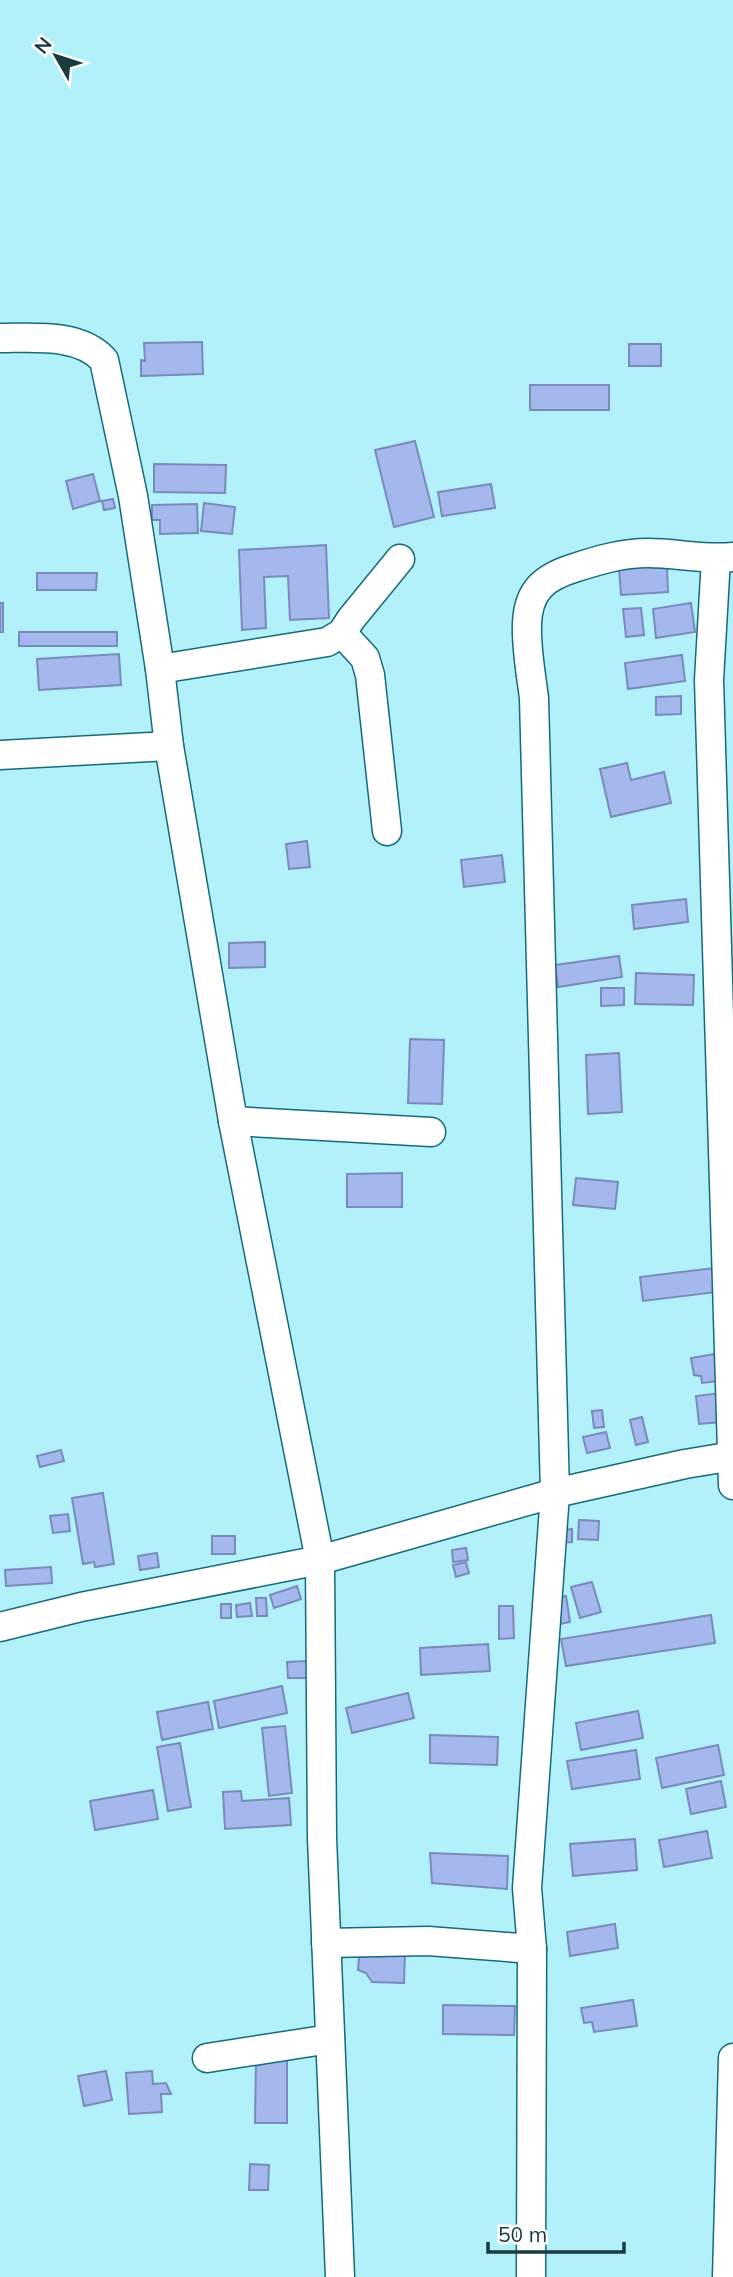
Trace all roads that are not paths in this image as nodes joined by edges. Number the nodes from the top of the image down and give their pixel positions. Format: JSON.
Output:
{"nodes":[{"id":1,"x":0,"y":338,"type":"edge"},
{"id":2,"x":725,"y":557,"type":"edge"},
{"id":3,"x":400,"y":559,"type":"dead end"},
{"id":4,"x":342,"y":633,"type":"junction"},
{"id":5,"x":160,"y":669,"type":"junction"},
{"id":6,"x":169,"y":746,"type":"junction"},
{"id":7,"x":0,"y":755,"type":"edge"},
{"id":8,"x":387,"y":831,"type":"dead end"},
{"id":9,"x":233,"y":1121,"type":"junction"},
{"id":10,"x":431,"y":1132,"type":"dead end"},
{"id":11,"x":733,"y":1456,"type":"edge"},
{"id":12,"x":733,"y":1485,"type":"edge"},
{"id":13,"x":555,"y":1493,"type":"junction"},
{"id":14,"x":320,"y":1560,"type":"junction"},
{"id":15,"x":0,"y":1627,"type":"edge"},
{"id":16,"x":326,"y":1943,"type":"junction"},
{"id":17,"x":532,"y":1949,"type":"junction"},
{"id":18,"x":330,"y":2039,"type":"junction"},
{"id":19,"x":206,"y":2058,"type":"dead end"},
{"id":20,"x":733,"y":2058,"type":"edge"},
{"id":21,"x":340,"y":2277,"type":"edge"},
{"id":22,"x":531,"y":2277,"type":"edge"},
{"id":23,"x":727,"y":2277,"type":"edge"}],
"edges":[{"from":1,"to":5,"type":"street"},
{"from":2,"to":11,"type":"street"},
{"from":2,"to":13,"type":"street"},
{"from":3,"to":4,"type":"street"},
{"from":4,"to":5,"type":"street"},
{"from":4,"to":8,"type":"street"},
{"from":5,"to":6,"type":"street"},
{"from":6,"to":7,"type":"street"},
{"from":6,"to":9,"type":"street"},
{"from":9,"to":10,"type":"street"},
{"from":9,"to":14,"type":"street"},
{"from":11,"to":12,"type":"street"},
{"from":11,"to":13,"type":"street"},
{"from":13,"to":14,"type":"street"},
{"from":13,"to":17,"type":"street"},
{"from":14,"to":15,"type":"street"},
{"from":14,"to":16,"type":"street"},
{"from":16,"to":17,"type":"street"},
{"from":16,"to":18,"type":"street"},
{"from":17,"to":22,"type":"street"},
{"from":18,"to":19,"type":"street"},
{"from":18,"to":21,"type":"street"},
{"from":20,"to":23,"type":"street"}]}
